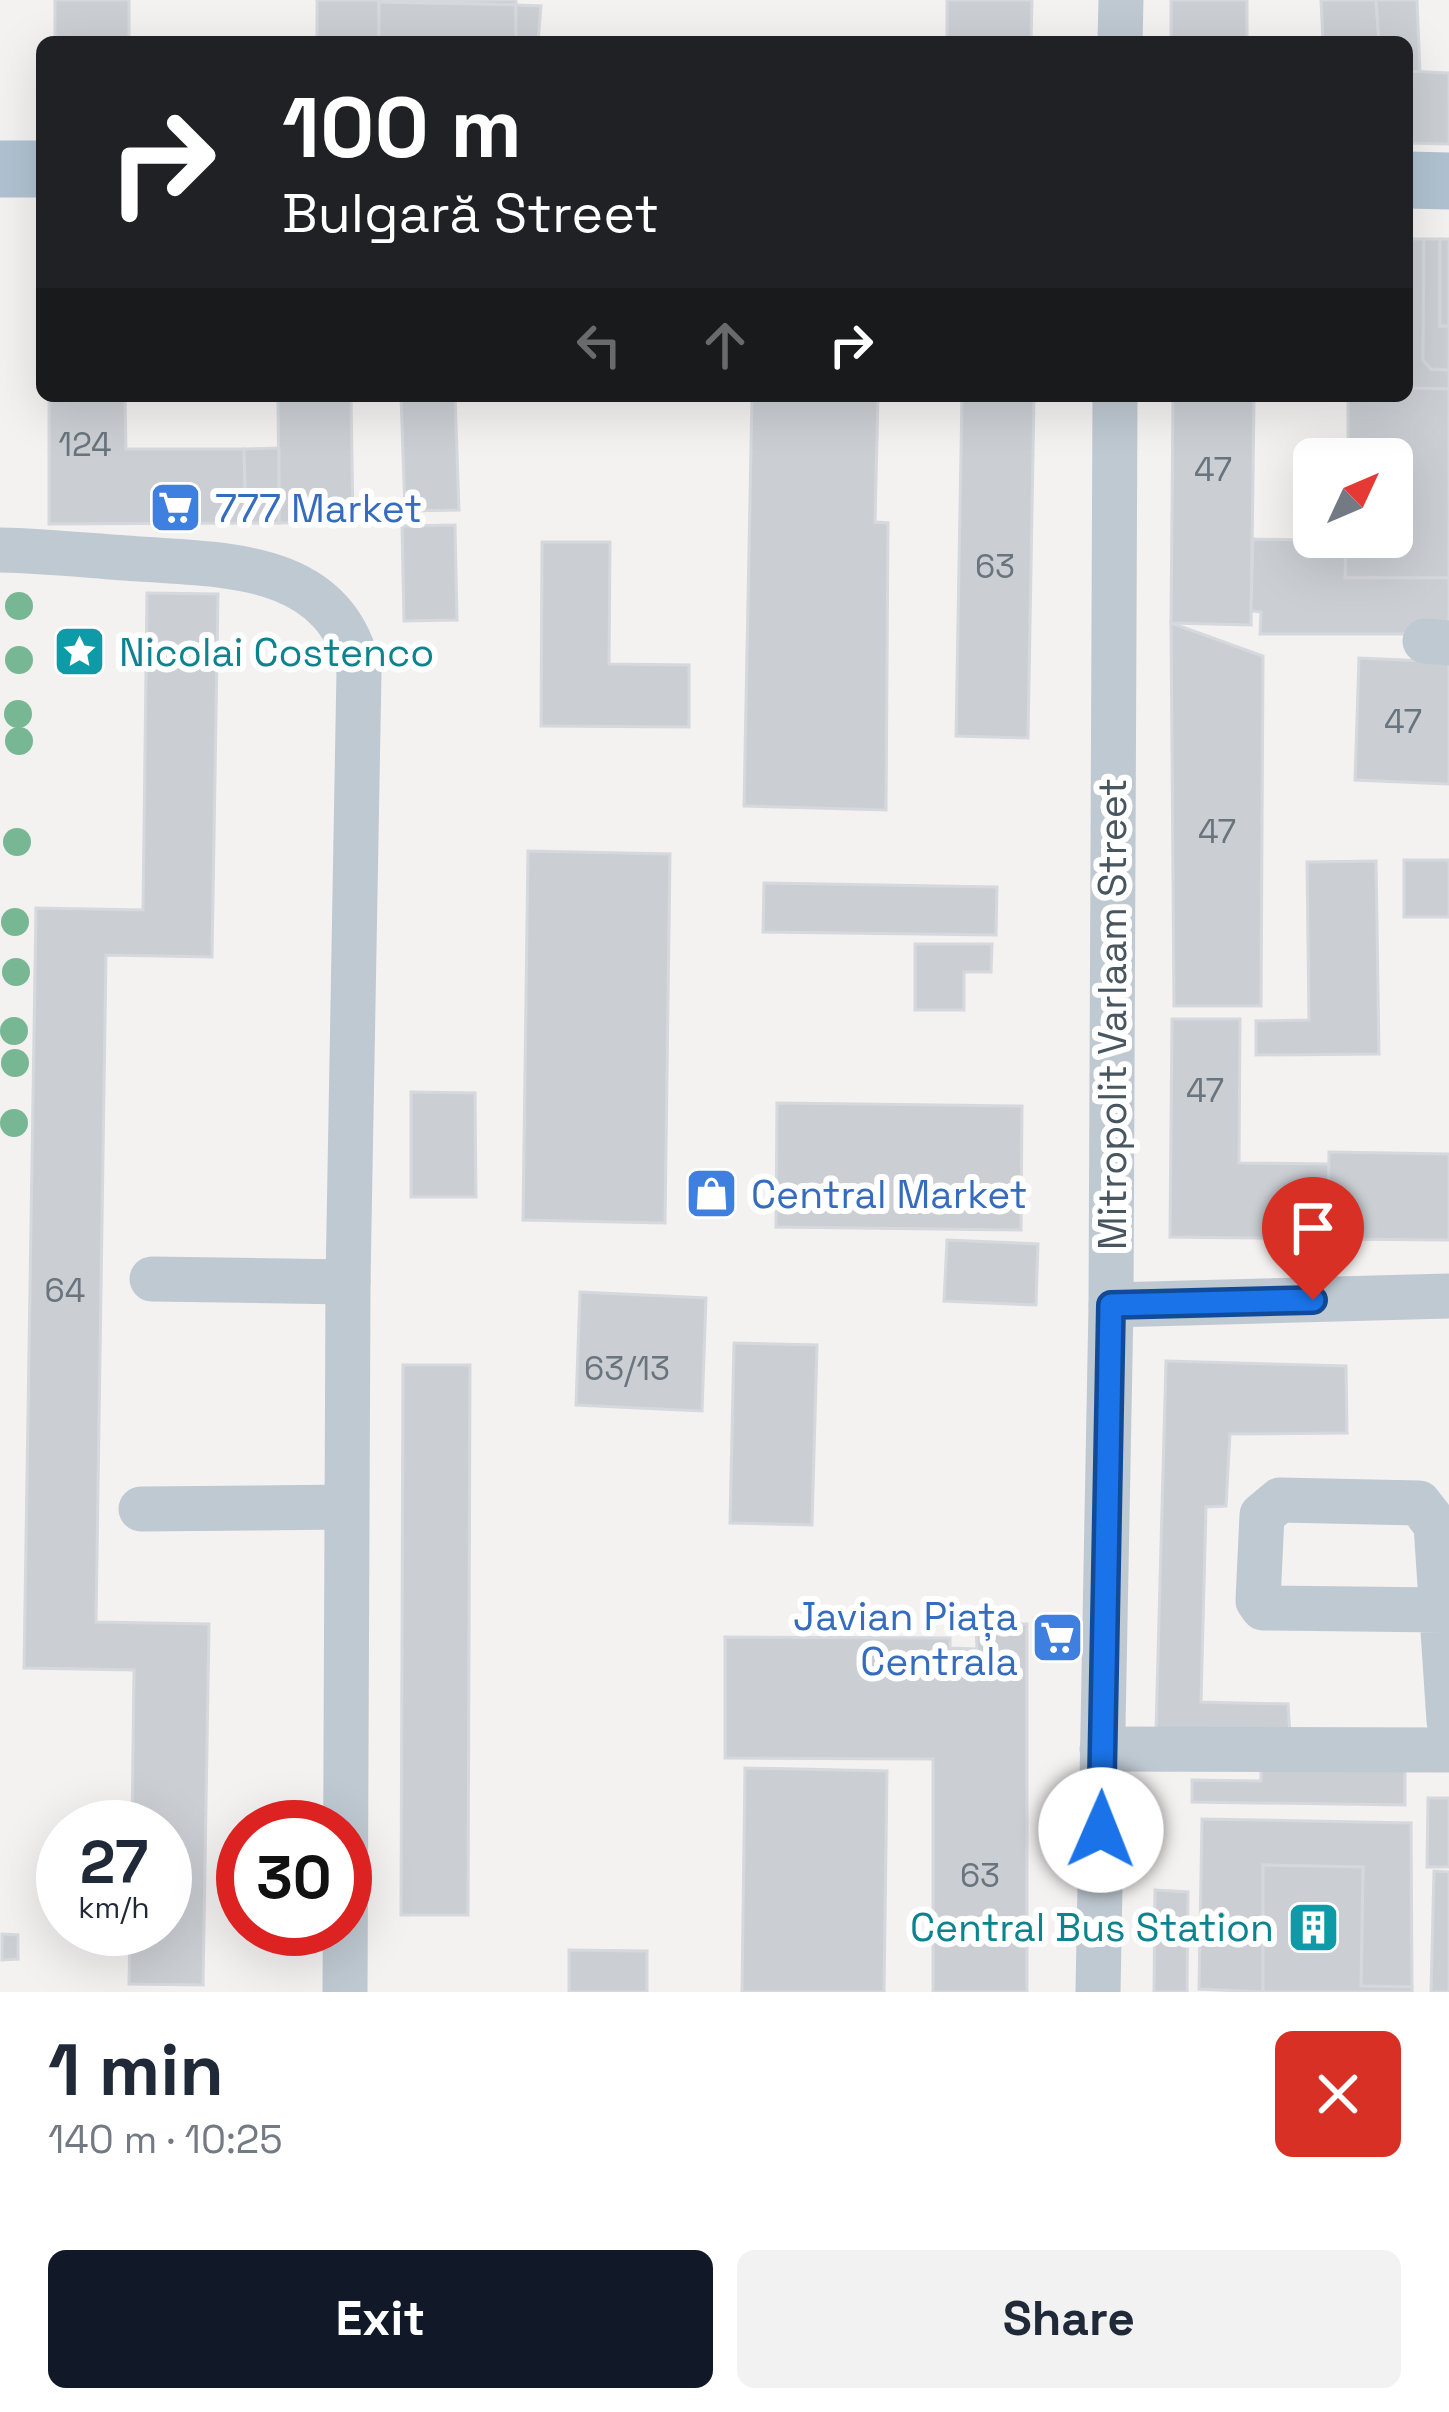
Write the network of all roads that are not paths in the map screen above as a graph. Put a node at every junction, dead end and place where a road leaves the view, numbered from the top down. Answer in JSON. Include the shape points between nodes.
{"nodes":[{"id":1,"x":1121,"y":0,"type":"edge"},
{"id":2,"x":1120,"y":36,"type":"edge"},
{"id":3,"x":0,"y":169,"type":"edge"},
{"id":4,"x":36,"y":169,"type":"edge"},
{"id":5,"x":1413,"y":180,"type":"edge"},
{"id":6,"x":1449,"y":181,"type":"edge"},
{"id":7,"x":1115,"y":402,"type":"edge"},
{"id":8,"x":0,"y":550,"type":"edge"},
{"id":9,"x":152,"y":1279,"type":"dead end"},
{"id":10,"x":348,"y":1282,"type":"junction"},
{"id":11,"x":1449,"y":1296,"type":"edge"},
{"id":12,"x":1111,"y":1305,"type":"junction"},
{"id":13,"x":346,"y":1508,"type":"junction"},
{"id":14,"x":141,"y":1509,"type":"dead end"},
{"id":15,"x":1442,"y":1610,"type":"dead end"},
{"id":16,"x":1449,"y":1721,"type":"edge"},
{"id":17,"x":1102,"y":1749,"type":"junction"},
{"id":18,"x":1449,"y":1750,"type":"edge"},
{"id":19,"x":346,"y":1992,"type":"edge"},
{"id":20,"x":1098,"y":1992,"type":"edge"}],
"edges":[{"from":1,"to":2,"type":"street"},
{"from":3,"to":4,"type":"main road"},
{"from":5,"to":6,"type":"main road"},
{"from":7,"to":12,"type":"street","name":"Mitropolit Varlaam Street"},
{"from":8,"to":10,"type":"street","via":[[244,567],[308,594],[353,640],[359,670]]},
{"from":9,"to":10,"type":"street"},
{"from":10,"to":13,"type":"street"},
{"from":11,"to":12,"type":"street"},
{"from":12,"to":17,"type":"street","name":"Mitropolit Varlaam Street"},
{"from":13,"to":14,"type":"street"},
{"from":13,"to":19,"type":"street"},
{"from":15,"to":16,"type":"street"},
{"from":17,"to":18,"type":"street"},
{"from":17,"to":20,"type":"street","name":"Mitropolit Varlaam Street"}]}
